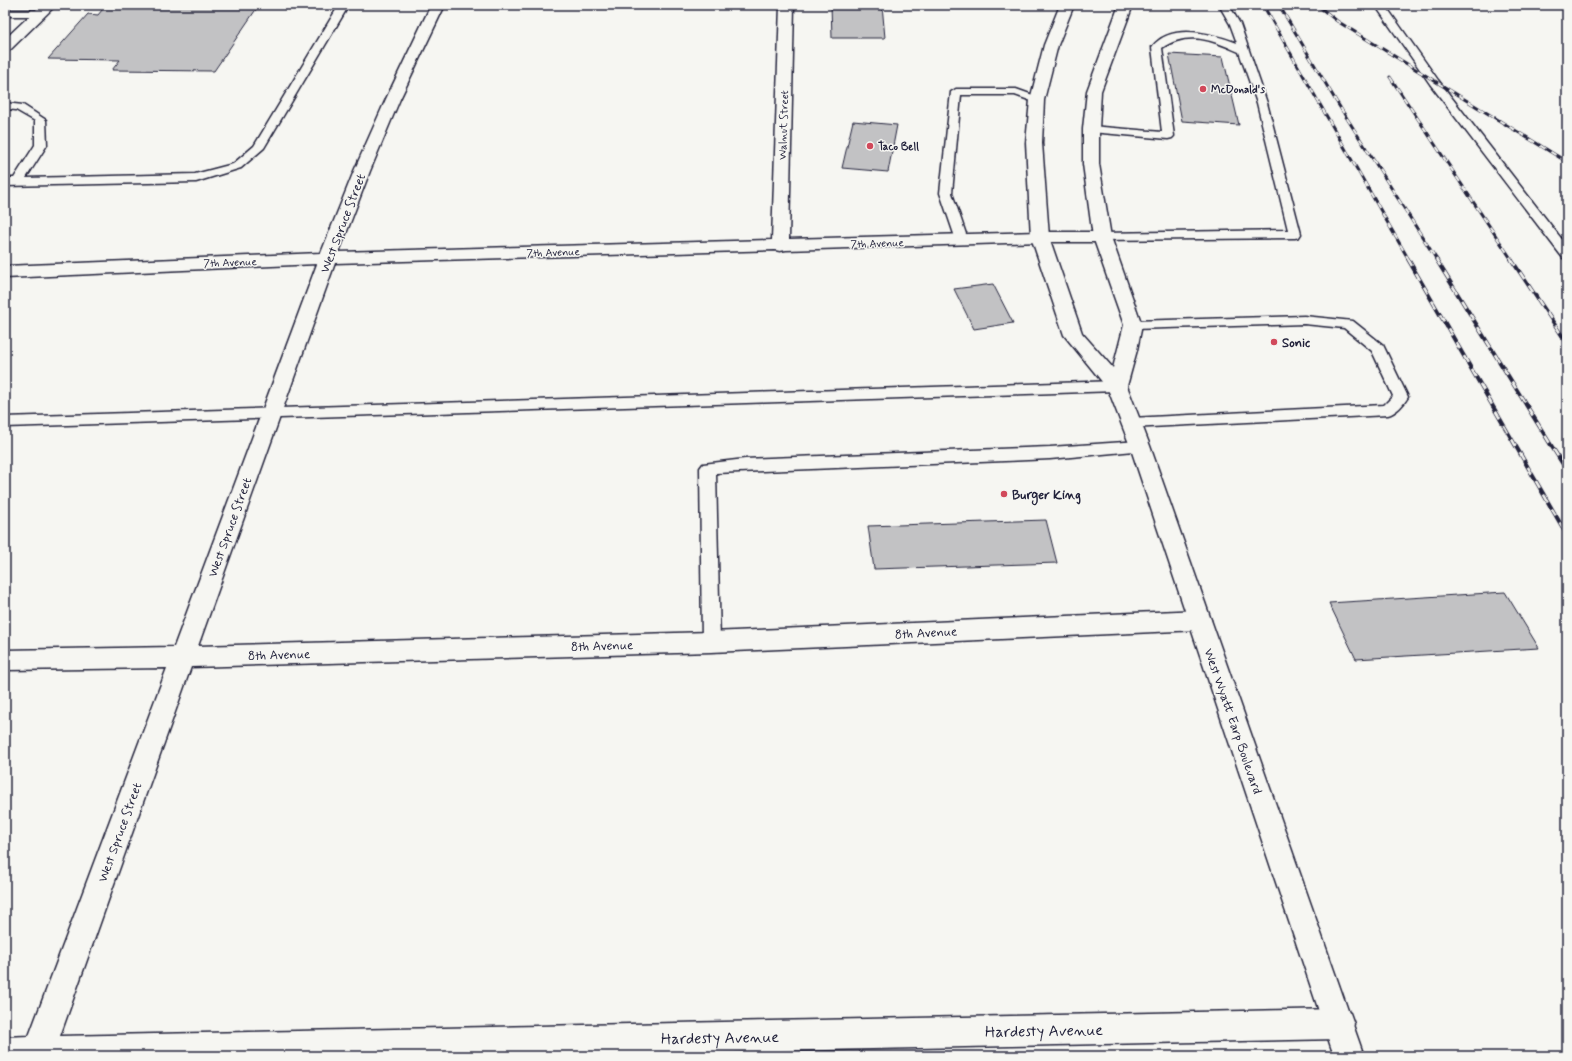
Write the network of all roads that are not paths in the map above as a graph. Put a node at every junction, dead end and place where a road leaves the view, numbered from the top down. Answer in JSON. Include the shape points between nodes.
{"nodes":[{"id":1,"x":344,"y":5,"type":"edge"},
{"id":2,"x":438,"y":5,"type":"edge"},
{"id":3,"x":787,"y":5,"type":"edge"},
{"id":4,"x":1067,"y":5,"type":"edge"},
{"id":5,"x":1126,"y":5,"type":"edge"},
{"id":6,"x":1224,"y":5,"type":"edge"},
{"id":7,"x":1380,"y":5,"type":"edge"},
{"id":8,"x":45,"y":9,"type":"edge"},
{"id":9,"x":5,"y":12,"type":"edge"},
{"id":10,"x":5,"y":47,"type":"edge"},
{"id":11,"x":1244,"y":50,"type":"junction"},
{"id":12,"x":1036,"y":100,"type":"junction"},
{"id":13,"x":5,"y":106,"type":"edge"},
{"id":14,"x":1091,"y":129,"type":"junction"},
{"id":15,"x":5,"y":182,"type":"edge"},
{"id":16,"x":18,"y":182,"type":"junction"},
{"id":17,"x":1040,"y":237,"type":"junction"},
{"id":18,"x":1102,"y":237,"type":"junction"},
{"id":19,"x":962,"y":240,"type":"junction"},
{"id":20,"x":780,"y":246,"type":"junction"},
{"id":21,"x":1567,"y":255,"type":"edge"},
{"id":22,"x":328,"y":258,"type":"junction"},
{"id":23,"x":5,"y":272,"type":"edge"},
{"id":24,"x":1133,"y":325,"type":"junction"},
{"id":25,"x":1117,"y":386,"type":"junction"},
{"id":26,"x":270,"y":412,"type":"junction"},
{"id":27,"x":5,"y":422,"type":"edge"},
{"id":28,"x":1131,"y":423,"type":"junction"},
{"id":29,"x":1140,"y":446,"type":"junction"},
{"id":30,"x":1200,"y":620,"type":"junction"},
{"id":31,"x":711,"y":642,"type":"junction"},
{"id":32,"x":182,"y":657,"type":"junction"},
{"id":33,"x":5,"y":660,"type":"edge"},
{"id":34,"x":1339,"y":1024,"type":"junction"},
{"id":35,"x":5,"y":1052,"type":"edge"},
{"id":36,"x":38,"y":1053,"type":"edge"},
{"id":37,"x":1349,"y":1056,"type":"edge"}],
"edges":[{"from":1,"to":16,"type":"lane","via":[[258,148],[237,166],[196,178]]},
{"from":2,"to":22,"type":"street","name":"West Spruce Street","via":[[393,99]]},
{"from":3,"to":20,"type":"street","name":"Walnut Street"},
{"from":4,"to":12,"type":"street","name":"West Wyatt Earp Boulevard","via":[[1051,45]]},
{"from":5,"to":14,"type":"street","via":[[1094,91]]},
{"from":6,"to":11,"type":"lane","via":[[1235,24]]},
{"from":7,"to":21,"type":"lane","via":[[1434,82]]},
{"from":8,"to":9,"type":"lane"},
{"from":8,"to":10,"type":"street"},
{"from":11,"to":14,"type":"lane","via":[[1221,40],[1201,36],[1186,35],[1166,39],[1157,47],[1168,136]]},
{"from":11,"to":18,"type":"lane","via":[[1262,103],[1295,234]]},
{"from":12,"to":17,"type":"street","name":"West Wyatt Earp Boulevard","via":[[1035,158]]},
{"from":12,"to":19,"type":"lane","via":[[1016,92],[956,92],[946,193]]},
{"from":13,"to":16,"type":"lane","via":[[19,107],[40,120],[41,145]]},
{"from":14,"to":18,"type":"street","via":[[1091,164]]},
{"from":15,"to":16,"type":"lane"},
{"from":17,"to":18,"type":"street","name":"7th Avenue"},
{"from":17,"to":19,"type":"street","name":"7th Avenue"},
{"from":17,"to":25,"type":"street","name":"West Wyatt Earp Boulevard","via":[[1073,335]]},
{"from":18,"to":24,"type":"street"},
{"from":19,"to":20,"type":"street","name":"7th Avenue"},
{"from":20,"to":22,"type":"street","name":"7th Avenue"},
{"from":22,"to":23,"type":"street","name":"7th Avenue"},
{"from":22,"to":26,"type":"street","name":"West Spruce Street"},
{"from":24,"to":25,"type":"street"},
{"from":24,"to":28,"type":"lane","via":[[1304,320],[1348,324],[1378,348],[1401,397],[1388,410]]},
{"from":25,"to":26,"type":"lane"},
{"from":25,"to":28,"type":"street","name":"West Wyatt Earp Boulevard"},
{"from":26,"to":27,"type":"lane"},
{"from":26,"to":32,"type":"street","name":"West Spruce Street"},
{"from":28,"to":29,"type":"street","name":"West Wyatt Earp Boulevard"},
{"from":29,"to":30,"type":"street","name":"West Wyatt Earp Boulevard"},
{"from":29,"to":31,"type":"lane","via":[[1042,453],[708,468]]},
{"from":30,"to":31,"type":"street","name":"8th Avenue"},
{"from":30,"to":34,"type":"street","name":"West Wyatt Earp Boulevard"},
{"from":31,"to":32,"type":"street","name":"8th Avenue"},
{"from":32,"to":33,"type":"street","name":"8th Avenue"},
{"from":32,"to":36,"type":"street","name":"West Spruce Street"},
{"from":34,"to":36,"type":"street","name":"Hardesty Avenue"},
{"from":34,"to":37,"type":"street","name":"West Wyatt Earp Boulevard"},
{"from":35,"to":36,"type":"street","name":"Hardesty Avenue"}]}
